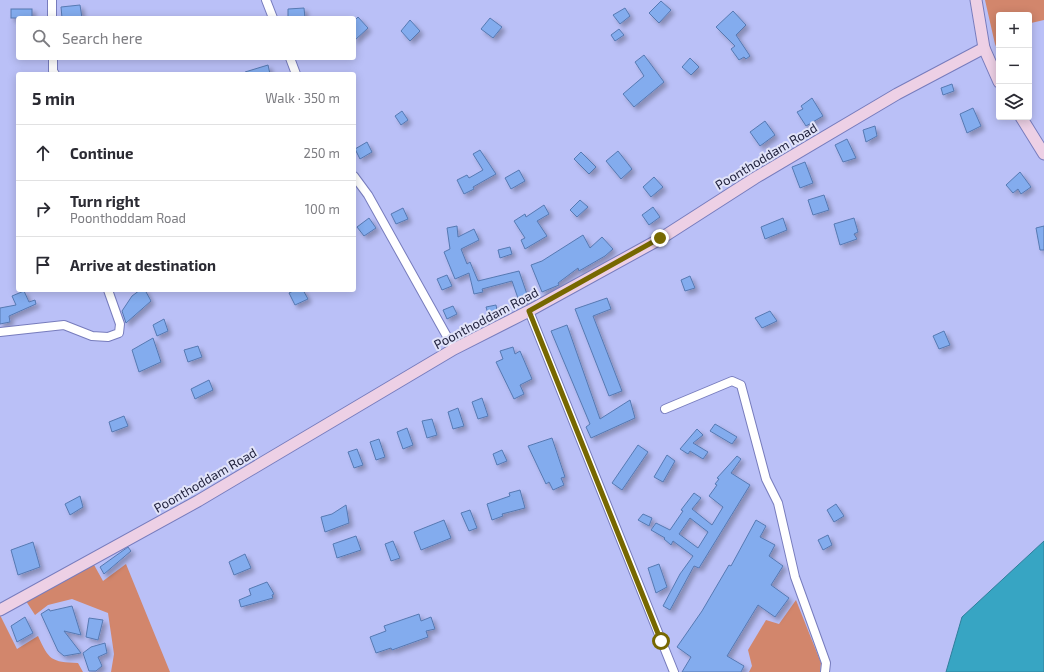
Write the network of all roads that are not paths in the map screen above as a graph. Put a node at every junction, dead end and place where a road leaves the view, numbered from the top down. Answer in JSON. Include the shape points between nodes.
{"nodes":[{"id":1,"x":52,"y":0,"type":"edge"},
{"id":2,"x":266,"y":0,"type":"edge"},
{"id":3,"x":976,"y":0,"type":"edge"},
{"id":4,"x":52,"y":16,"type":"edge"},
{"id":5,"x":272,"y":16,"type":"edge"},
{"id":6,"x":984,"y":48,"type":"junction"},
{"id":7,"x":52,"y":60,"type":"edge"},
{"id":8,"x":291,"y":60,"type":"edge"},
{"id":9,"x":54,"y":72,"type":"edge"},
{"id":10,"x":295,"y":72,"type":"edge"},
{"id":11,"x":996,"y":75,"type":"edge"},
{"id":12,"x":1023,"y":120,"type":"edge"},
{"id":13,"x":1044,"y":154,"type":"edge"},
{"id":14,"x":356,"y":179,"type":"edge"},
{"id":15,"x":109,"y":292,"type":"edge"},
{"id":16,"x":529,"y":311,"type":"junction"},
{"id":17,"x":0,"y":332,"type":"edge"},
{"id":18,"x":454,"y":350,"type":"junction"},
{"id":19,"x":665,"y":409,"type":"dead end"},
{"id":20,"x":0,"y":610,"type":"edge"},
{"id":21,"x":674,"y":672,"type":"edge"},
{"id":22,"x":825,"y":672,"type":"edge"}],
"edges":[{"from":1,"to":4,"type":"street"},
{"from":2,"to":5,"type":"street"},
{"from":3,"to":6,"type":"street"},
{"from":6,"to":11,"type":"street"},
{"from":6,"to":16,"type":"street","name":"Poonthoddam Road","via":[[897,94],[660,238]]},
{"from":7,"to":9,"type":"street"},
{"from":8,"to":10,"type":"street"},
{"from":12,"to":13,"type":"street"},
{"from":14,"to":18,"type":"street","via":[[368,195]]},
{"from":15,"to":17,"type":"street","via":[[120,324],[119,333],[108,337],[92,336],[64,325]]},
{"from":16,"to":18,"type":"street","name":"Poonthoddam Road"},
{"from":16,"to":21,"type":"street"},
{"from":18,"to":20,"type":"street","name":"Poonthoddam Road","via":[[198,501]]},
{"from":19,"to":22,"type":"street","via":[[732,381],[741,385],[766,478],[778,503],[795,577],[826,663]]}]}
